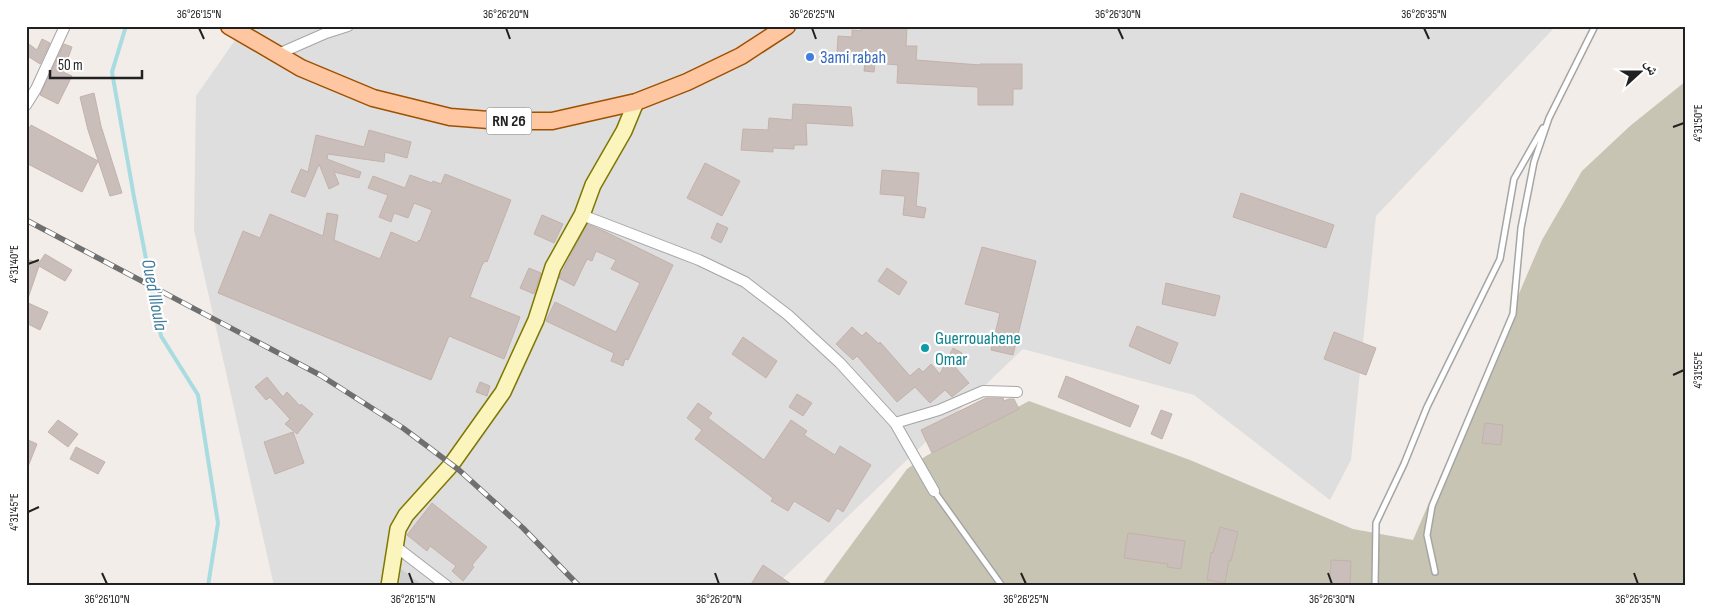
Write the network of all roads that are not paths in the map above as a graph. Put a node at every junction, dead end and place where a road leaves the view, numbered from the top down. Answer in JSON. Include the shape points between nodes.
{"nodes":[{"id":1,"x":65,"y":26,"type":"edge"},
{"id":2,"x":229,"y":26,"type":"edge"},
{"id":3,"x":348,"y":26,"type":"edge"},
{"id":4,"x":787,"y":26,"type":"edge"},
{"id":5,"x":1594,"y":26,"type":"edge"},
{"id":6,"x":278,"y":54,"type":"junction"},
{"id":7,"x":636,"y":102,"type":"junction"},
{"id":8,"x":26,"y":105,"type":"edge"},
{"id":9,"x":1549,"y":118,"type":"junction"},
{"id":10,"x":582,"y":215,"type":"junction"},
{"id":11,"x":1018,"y":392,"type":"dead end"},
{"id":12,"x":894,"y":424,"type":"junction"},
{"id":13,"x":934,"y":491,"type":"joint"},
{"id":14,"x":395,"y":546,"type":"junction"},
{"id":15,"x":1435,"y":572,"type":"dead end"},
{"id":16,"x":389,"y":586,"type":"edge"},
{"id":17,"x":446,"y":586,"type":"edge"},
{"id":18,"x":1002,"y":586,"type":"edge"},
{"id":19,"x":1375,"y":586,"type":"edge"}],
"edges":[{"from":1,"to":8,"type":"street"},
{"from":2,"to":6,"type":"main road","number":"RN 26"},
{"from":3,"to":6,"type":"street"},
{"from":4,"to":7,"type":"main road","number":"RN 26","via":[[741,56]]},
{"from":5,"to":9,"type":"lane"},
{"from":6,"to":7,"type":"main road","number":"RN 26","via":[[301,68],[373,98],[450,117],[552,121]]},
{"from":7,"to":10,"type":"street","via":[[624,131],[593,184]]},
{"from":9,"to":15,"type":"lane","via":[[1534,162],[1521,228],[1513,314],[1432,506],[1426,535]]},
{"from":9,"to":19,"type":"lane","via":[[1514,179],[1500,259],[1427,407],[1376,523]]},
{"from":10,"to":12,"type":"street","via":[[745,282],[788,315],[840,363]]},
{"from":10,"to":14,"type":"street","via":[[553,267],[536,320],[503,392],[451,465],[406,515],[398,529]]},
{"from":11,"to":12,"type":"street","via":[[983,392]]},
{"from":12,"to":13,"type":"street"},
{"from":13,"to":18,"type":"lane"},
{"from":14,"to":16,"type":"street"},
{"from":14,"to":17,"type":"street"}]}
